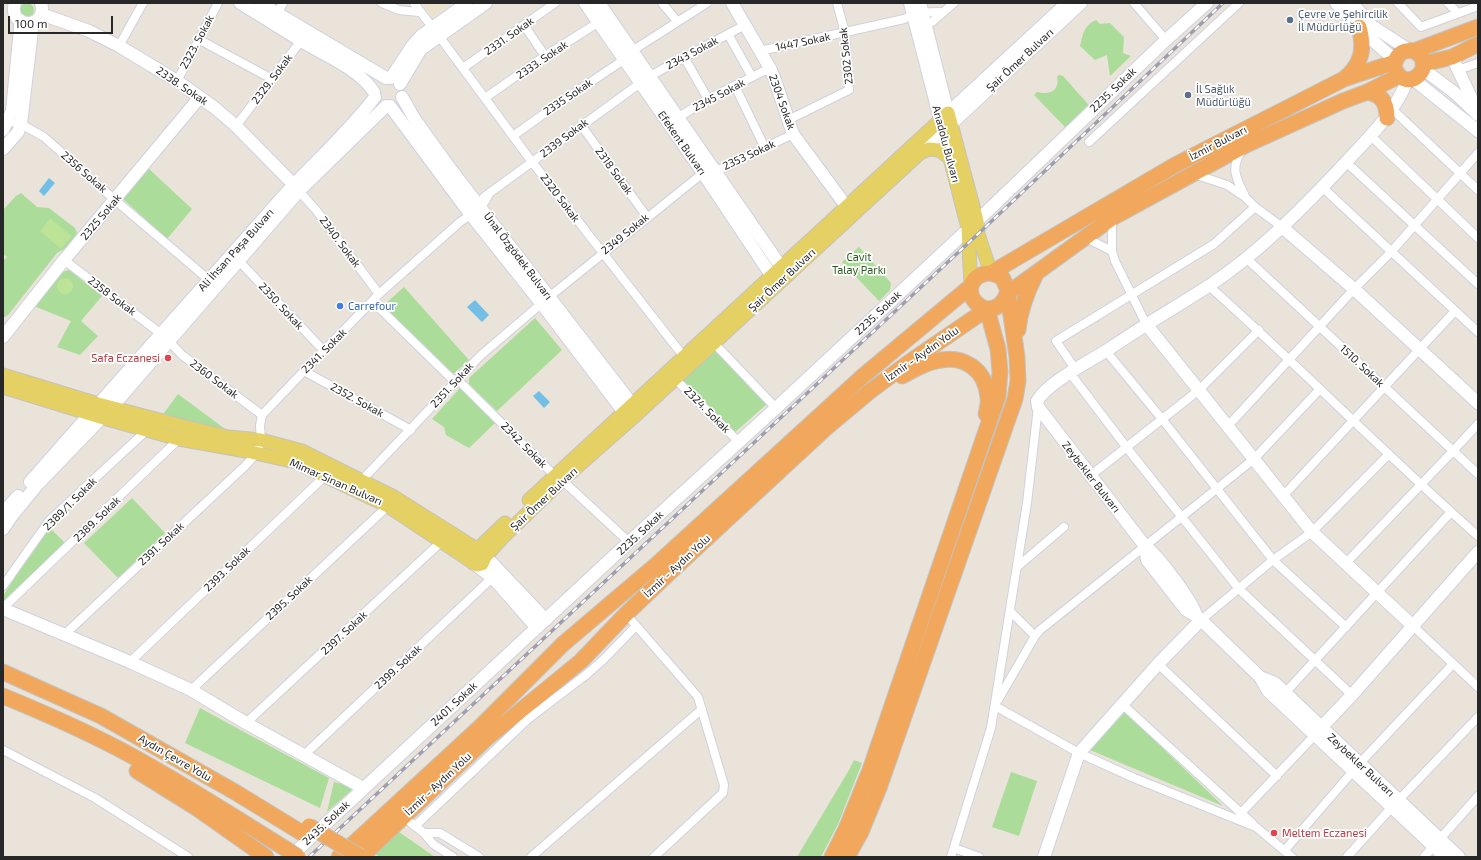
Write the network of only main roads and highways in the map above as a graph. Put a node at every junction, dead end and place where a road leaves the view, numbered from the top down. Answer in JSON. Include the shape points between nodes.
{"nodes":[{"id":1,"x":1359,"y":27,"type":"road end"},
{"id":2,"x":1478,"y":27,"type":"edge"},
{"id":3,"x":1478,"y":44,"type":"edge"},
{"id":4,"x":1411,"y":51,"type":"junction"},
{"id":5,"x":1407,"y":71,"type":"junction"},
{"id":6,"x":1344,"y":79,"type":"junction"},
{"id":7,"x":1367,"y":92,"type":"junction"},
{"id":8,"x":1391,"y":110,"type":"road end"},
{"id":9,"x":946,"y":123,"type":"joint"},
{"id":10,"x":950,"y":158,"type":"joint"},
{"id":11,"x":849,"y":211,"type":"junction"},
{"id":12,"x":973,"y":225,"type":"junction"},
{"id":13,"x":1036,"y":272,"type":"junction"},
{"id":14,"x":991,"y":273,"type":"junction"},
{"id":15,"x":779,"y":276,"type":"junction"},
{"id":16,"x":971,"y":286,"type":"junction"},
{"id":17,"x":1007,"y":294,"type":"junction"},
{"id":18,"x":987,"y":309,"type":"junction"},
{"id":19,"x":1017,"y":357,"type":"junction"},
{"id":20,"x":4,"y":379,"type":"edge"},
{"id":21,"x":868,"y":392,"type":"junction"},
{"id":22,"x":631,"y":413,"type":"junction"},
{"id":23,"x":983,"y":440,"type":"junction"},
{"id":24,"x":254,"y":446,"type":"junction"},
{"id":25,"x":359,"y":485,"type":"junction"},
{"id":26,"x":391,"y":501,"type":"junction"},
{"id":27,"x":481,"y":554,"type":"junction"},
{"id":28,"x":473,"y":563,"type":"joint"},
{"id":29,"x":571,"y":637,"type":"junction"},
{"id":30,"x":551,"y":655,"type":"junction"},
{"id":31,"x":587,"y":655,"type":"junction"},
{"id":32,"x":3,"y":672,"type":"edge"},
{"id":33,"x":566,"y":673,"type":"junction"},
{"id":34,"x":3,"y":696,"type":"edge"},
{"id":35,"x":63,"y":722,"type":"junction"},
{"id":36,"x":306,"y":829,"type":"junction"},
{"id":37,"x":291,"y":854,"type":"edge"},
{"id":38,"x":266,"y":857,"type":"edge"},
{"id":39,"x":340,"y":857,"type":"edge"},
{"id":40,"x":361,"y":857,"type":"edge"},
{"id":41,"x":832,"y":857,"type":"edge"},
{"id":42,"x":848,"y":857,"type":"edge"}],
"edges":[{"from":1,"to":6,"type":"highway","via":[[1363,50],[1361,59]]},
{"from":2,"to":4,"type":"highway","name":"İzmir Bulvarı"},
{"from":3,"to":5,"type":"highway","name":"İzmir Bulvarı","via":[[1455,63]]},
{"from":4,"to":5,"type":"highway","name":"İzmir Bulvarı","via":[[1401,53]]},
{"from":4,"to":5,"type":"highway","via":[[1420,56]]},
{"from":5,"to":6,"type":"highway","name":"İzmir Bulvarı"},
{"from":5,"to":7,"type":"highway","name":"İzmir Bulvarı"},
{"from":6,"to":14,"type":"highway","name":"İzmir Bulvarı","via":[[1175,164]]},
{"from":7,"to":8,"type":"highway","via":[[1377,95]]},
{"from":7,"to":13,"type":"highway","name":"İzmir Bulvarı","via":[[1246,145],[1112,218]]},
{"from":9,"to":11,"type":"main road","name":"Şair Ömer Bulvarı"},
{"from":9,"to":12,"type":"main road","name":"Anadolu Bulvarı"},
{"from":10,"to":11,"type":"main road","name":"Şair Ömer Bulvarı","via":[[939,150],[929,149],[920,153]]},
{"from":10,"to":12,"type":"main road","name":"Anadolu Bulvarı"},
{"from":11,"to":15,"type":"main road","name":"Şair Ömer Bulvarı"},
{"from":12,"to":14,"type":"main road","name":"Anadolu Bulvarı"},
{"from":12,"to":16,"type":"main road","name":"Anadolu Bulvarı"},
{"from":13,"to":17,"type":"highway","name":"İzmir Bulvarı"},
{"from":13,"to":19,"type":"highway","via":[[1019,314]]},
{"from":14,"to":16,"type":"highway","name":"İzmir Bulvarı","via":[[981,274]]},
{"from":14,"to":17,"type":"highway","via":[[997,274],[1005,282]]},
{"from":15,"to":22,"type":"main road","name":"Şair Ömer Bulvarı","via":[[684,357]]},
{"from":15,"to":22,"type":"main road","name":"Şair Ömer Bulvarı","via":[[714,343],[675,379]]},
{"from":16,"to":18,"type":"highway","via":[[972,298],[976,304]]},
{"from":16,"to":29,"type":"highway","name":"İzmir - Aydın Yolu","via":[[863,376],[656,565]]},
{"from":17,"to":18,"type":"highway","name":"İzmir - Aydın Yolu","via":[[998,307]]},
{"from":17,"to":19,"type":"highway"},
{"from":18,"to":21,"type":"highway","name":"İzmir - Aydın Yolu"},
{"from":18,"to":23,"type":"highway","via":[[998,349],[1000,372],[998,396]]},
{"from":19,"to":42,"type":"highway","via":[[1016,399],[882,781]]},
{"from":20,"to":24,"type":"main road","name":"Mimar Sinan Bulvarı"},
{"from":20,"to":24,"type":"main road","name":"Mimar Sinan Bulvarı","via":[[89,414],[179,439]]},
{"from":21,"to":23,"type":"highway","via":[[934,361],[947,358],[961,360],[980,374],[986,388],[988,399]]},
{"from":21,"to":31,"type":"highway","name":"İzmir - Aydın Yolu","via":[[626,614]]},
{"from":22,"to":27,"type":"main road","name":"Şair Ömer Bulvarı","via":[[558,478]]},
{"from":23,"to":41,"type":"highway","via":[[870,770]]},
{"from":24,"to":25,"type":"main road","name":"Mimar Sinan Bulvarı","via":[[325,476]]},
{"from":24,"to":25,"type":"main road","name":"Mimar Sinan Bulvarı","via":[[302,451]]},
{"from":25,"to":26,"type":"main road","name":"Mimar Sinan Bulvarı"},
{"from":26,"to":27,"type":"main road","name":"Mimar Sinan Bulvarı"},
{"from":26,"to":28,"type":"main road","name":"Mimar Sinan Bulvarı","via":[[441,542]]},
{"from":27,"to":28,"type":"main road","name":"Şair Ömer Bulvarı","via":[[471,554],[470,559]]},
{"from":29,"to":30,"type":"highway","name":"İzmir - Aydın Yolu"},
{"from":29,"to":31,"type":"highway"},
{"from":30,"to":33,"type":"highway"},
{"from":30,"to":39,"type":"highway","name":"İzmir - Aydın Yolu","via":[[479,728]]},
{"from":31,"to":33,"type":"highway","name":"İzmir - Aydın Yolu"},
{"from":32,"to":36,"type":"highway","name":"Aydın Çevre Yolu","via":[[101,716]]},
{"from":33,"to":40,"type":"highway","name":"İzmir - Aydın Yolu","via":[[487,738],[409,822]]},
{"from":34,"to":35,"type":"highway","name":"Aydın Çevre Yolu"},
{"from":35,"to":37,"type":"highway","name":"Aydın Çevre Yolu","via":[[119,749],[185,787]]},
{"from":35,"to":38,"type":"highway","via":[[198,809]]},
{"from":36,"to":39,"type":"highway","name":"Aydın Çevre Yolu"},
{"from":36,"to":40,"type":"highway","bridge":true}]}
